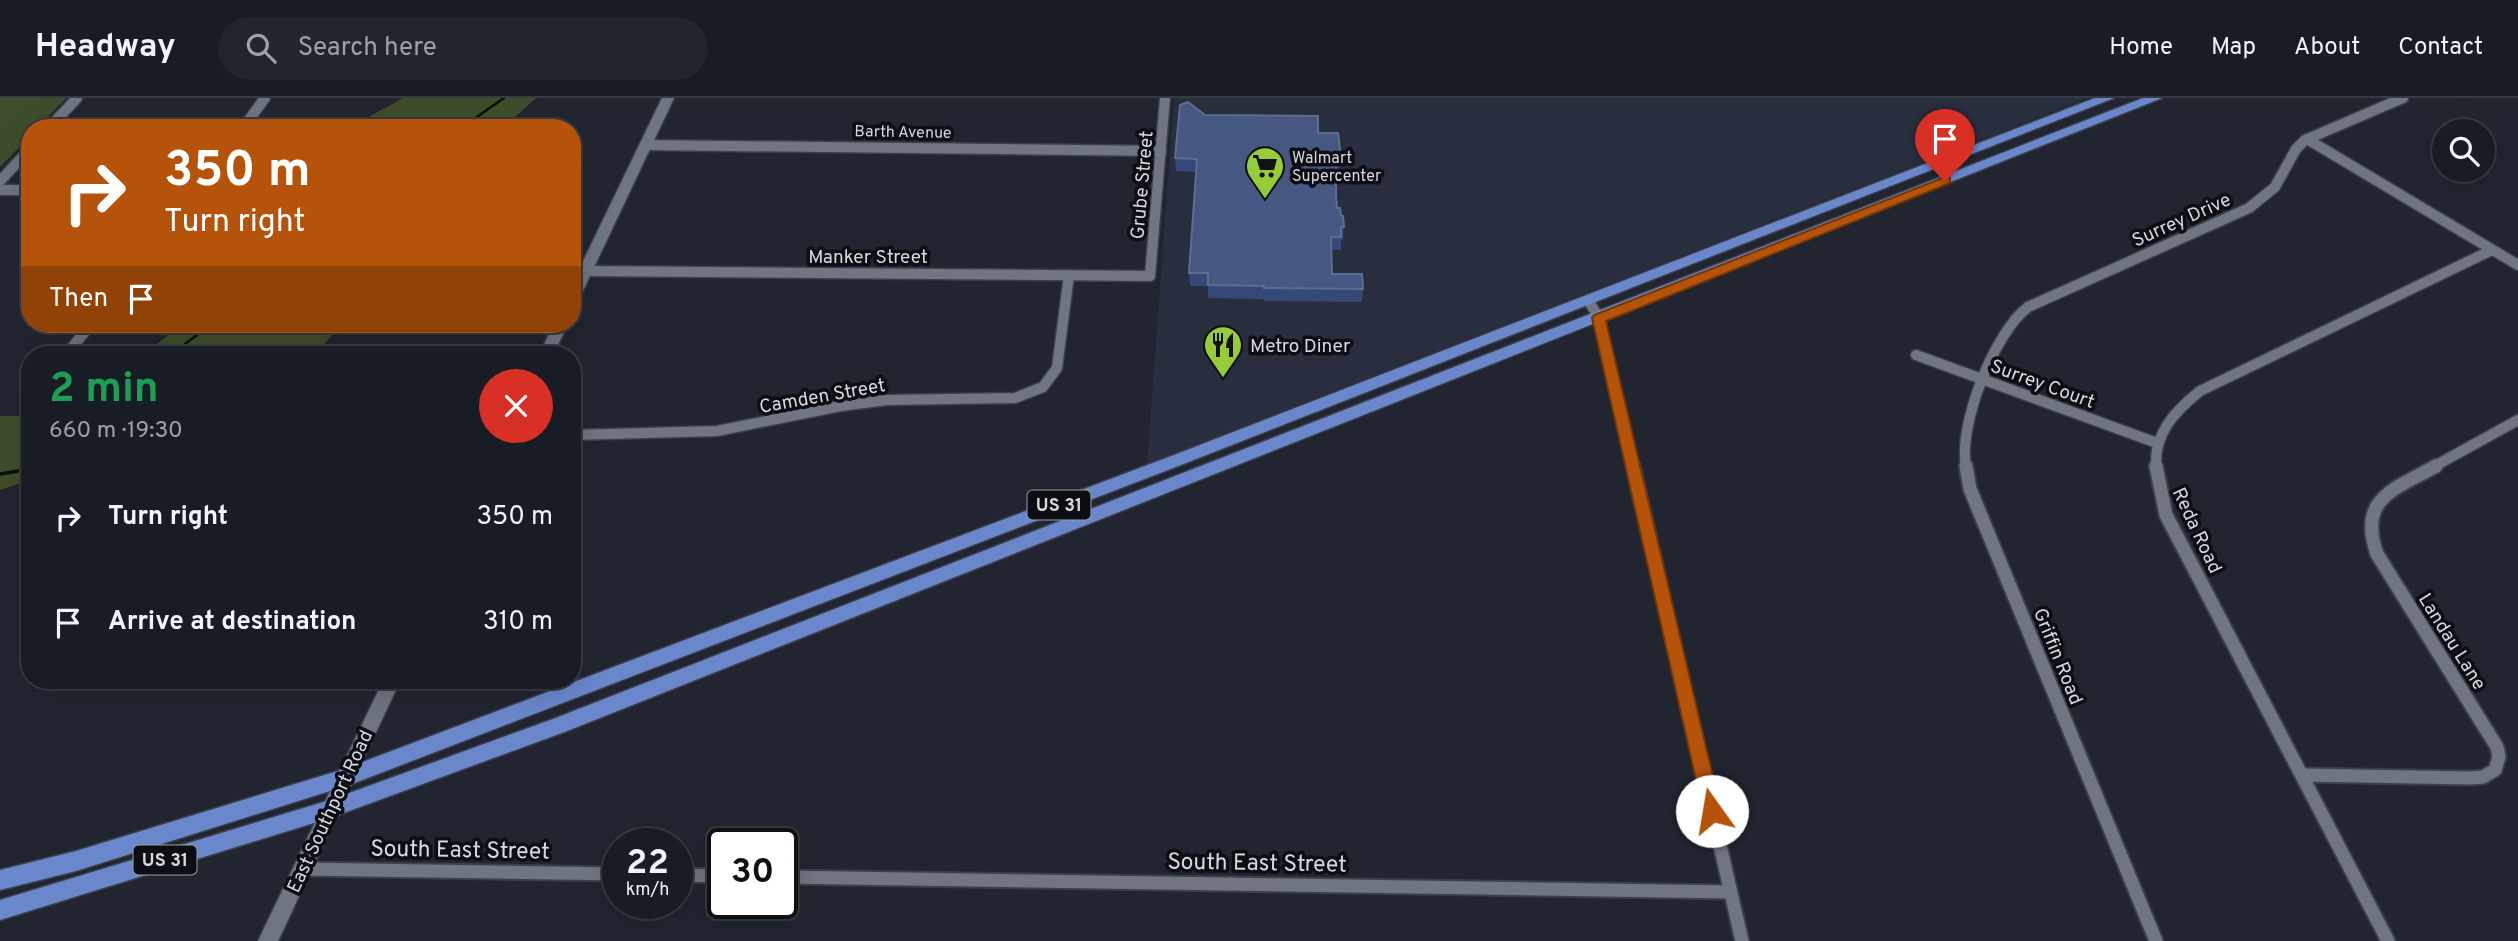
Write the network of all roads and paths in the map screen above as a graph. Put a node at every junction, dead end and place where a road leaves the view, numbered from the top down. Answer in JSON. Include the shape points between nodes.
{"nodes":[{"id":1,"x":77,"y":98,"type":"edge"},
{"id":2,"x":265,"y":98,"type":"edge"},
{"id":3,"x":668,"y":98,"type":"edge"},
{"id":4,"x":1166,"y":98,"type":"edge"},
{"id":5,"x":2107,"y":98,"type":"edge"},
{"id":6,"x":2155,"y":98,"type":"edge"},
{"id":7,"x":2403,"y":98,"type":"edge"},
{"id":8,"x":57,"y":119,"type":"edge"},
{"id":9,"x":250,"y":119,"type":"edge"},
{"id":10,"x":2307,"y":139,"type":"junction"},
{"id":11,"x":645,"y":145,"type":"junction"},
{"id":12,"x":1161,"y":150,"type":"junction"},
{"id":13,"x":21,"y":159,"type":"edge"},
{"id":14,"x":0,"y":181,"type":"edge"},
{"id":15,"x":0,"y":190,"type":"edge"},
{"id":16,"x":21,"y":191,"type":"edge"},
{"id":17,"x":2492,"y":250,"type":"junction"},
{"id":18,"x":2518,"y":265,"type":"edge"},
{"id":19,"x":586,"y":271,"type":"junction"},
{"id":20,"x":1069,"y":275,"type":"junction"},
{"id":21,"x":1150,"y":276,"type":"joint"},
{"id":22,"x":581,"y":281,"type":"edge"},
{"id":23,"x":1588,"y":300,"type":"junction"},
{"id":24,"x":1599,"y":318,"type":"junction"},
{"id":25,"x":1916,"y":355,"type":"dead end"},
{"id":26,"x":1984,"y":380,"type":"junction"},
{"id":27,"x":2518,"y":420,"type":"edge"},
{"id":28,"x":581,"y":435,"type":"edge"},
{"id":29,"x":2157,"y":443,"type":"junction"},
{"id":30,"x":581,"y":688,"type":"edge"},
{"id":31,"x":387,"y":689,"type":"edge"},
{"id":32,"x":578,"y":689,"type":"edge"},
{"id":33,"x":2302,"y":775,"type":"junction"},
{"id":34,"x":345,"y":778,"type":"junction"},
{"id":35,"x":330,"y":809,"type":"junction"},
{"id":36,"x":302,"y":869,"type":"junction"},
{"id":37,"x":602,"y":874,"type":"edge"},
{"id":38,"x":798,"y":877,"type":"edge"},
{"id":39,"x":0,"y":880,"type":"edge"},
{"id":40,"x":1730,"y":892,"type":"junction"},
{"id":41,"x":0,"y":910,"type":"edge"},
{"id":42,"x":268,"y":941,"type":"edge"},
{"id":43,"x":1742,"y":941,"type":"edge"},
{"id":44,"x":2157,"y":941,"type":"edge"},
{"id":45,"x":2388,"y":941,"type":"edge"}],
"edges":[{"from":1,"to":8,"type":"street"},
{"from":2,"to":9,"type":"street"},
{"from":3,"to":11,"type":"main road"},
{"from":4,"to":12,"type":"street","name":"Grube Street"},
{"from":5,"to":23,"type":"main road","number":"US 31"},
{"from":6,"to":24,"type":"main road","number":"US 31"},
{"from":7,"to":10,"type":"street","name":"Surrey Drive"},
{"from":10,"to":17,"type":"street"},
{"from":10,"to":26,"type":"street","name":"Surrey Drive","via":[[2296,149],[2275,187],[2249,208],[2028,307],[2003,332]]},
{"from":11,"to":12,"type":"street","name":"Barth Avenue"},
{"from":11,"to":19,"type":"main road"},
{"from":12,"to":21,"type":"street","name":"Grube Street"},
{"from":13,"to":14,"type":"street"},
{"from":15,"to":16,"type":"street"},
{"from":17,"to":18,"type":"street"},
{"from":17,"to":29,"type":"street","name":"Reda Road","via":[[2200,391],[2173,413]]},
{"from":19,"to":20,"type":"street","name":"Manker Street"},
{"from":19,"to":22,"type":"main road"},
{"from":20,"to":21,"type":"street","name":"Manker Street"},
{"from":20,"to":28,"type":"street","name":"Camden Street","via":[[1057,368],[1043,387],[1025,396],[882,400],[706,432]]},
{"from":23,"to":24,"type":"street"},
{"from":23,"to":30,"type":"main road","number":"US 31"},
{"from":24,"to":35,"type":"main road","number":"US 31","via":[[572,720]]},
{"from":24,"to":40,"type":"street"},
{"from":25,"to":26,"type":"street","name":"Surrey Court"},
{"from":26,"to":29,"type":"street","name":"Surrey Court"},
{"from":26,"to":44,"type":"street","name":"Griffin Road","via":[[1964,440],[1970,489]]},
{"from":27,"to":33,"type":"street","name":"Landau Lane","via":[[2387,493],[2373,508],[2369,526],[2377,554],[2497,747],[2500,757],[2495,770],[2477,778]]},
{"from":29,"to":33,"type":"street","name":"Reda Road","via":[[2155,479],[2166,515]]},
{"from":31,"to":34,"type":"main road","name":"East Southport Road"},
{"from":32,"to":34,"type":"main road","number":"US 31"},
{"from":33,"to":45,"type":"street","name":"Reda Road"},
{"from":34,"to":35,"type":"main road","name":"East Southport Road"},
{"from":34,"to":39,"type":"main road","number":"US 31"},
{"from":35,"to":36,"type":"main road","name":"East Southport Road"},
{"from":35,"to":41,"type":"main road","number":"US 31"},
{"from":36,"to":37,"type":"street","name":"South East Street"},
{"from":36,"to":42,"type":"main road","name":"East Southport Road"},
{"from":38,"to":40,"type":"street","name":"South East Street"},
{"from":40,"to":43,"type":"street"}]}
